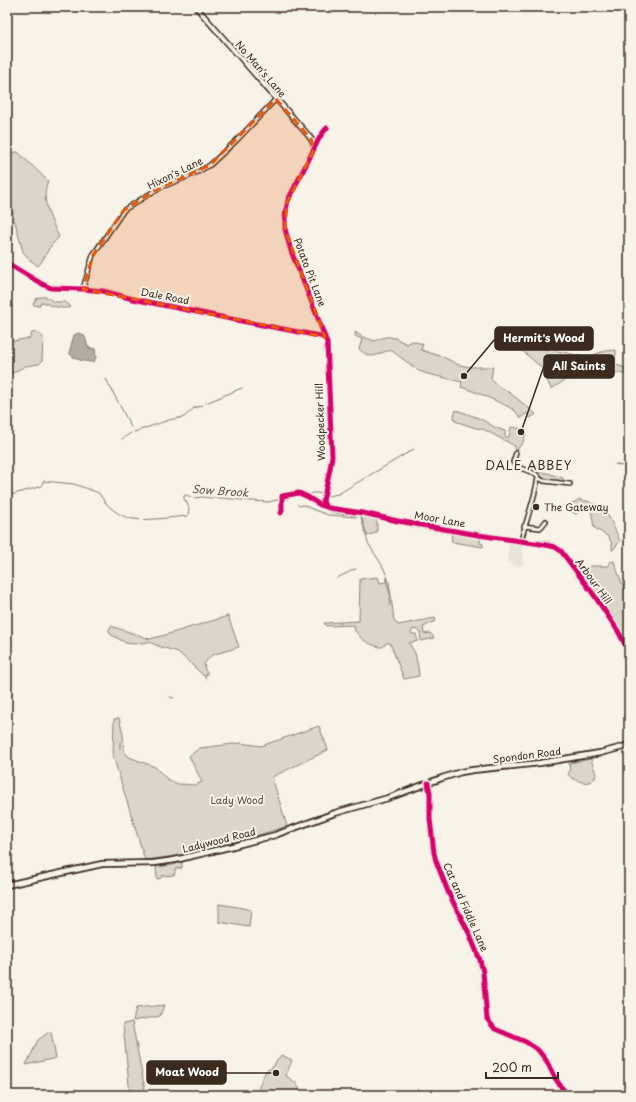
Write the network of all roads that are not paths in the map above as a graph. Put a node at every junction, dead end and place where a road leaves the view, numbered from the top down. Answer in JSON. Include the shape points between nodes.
{"nodes":[{"id":1,"x":196,"y":7,"type":"edge"},
{"id":2,"x":276,"y":99,"type":"junction"},
{"id":3,"x":327,"y":128,"type":"dead end"},
{"id":4,"x":319,"y":140,"type":"junction"},
{"id":5,"x":313,"y":141,"type":"junction"},
{"id":6,"x":314,"y":147,"type":"junction"},
{"id":7,"x":7,"y":263,"type":"edge"},
{"id":8,"x":83,"y":289,"type":"junction"},
{"id":9,"x":325,"y":337,"type":"junction"},
{"id":10,"x":516,"y":452,"type":"dead end"},
{"id":11,"x":538,"y":477,"type":"junction"},
{"id":12,"x":544,"y":481,"type":"junction"},
{"id":13,"x":570,"y":484,"type":"dead end"},
{"id":14,"x":537,"y":486,"type":"junction"},
{"id":15,"x":325,"y":506,"type":"junction"},
{"id":16,"x":281,"y":513,"type":"dead end"},
{"id":17,"x":546,"y":521,"type":"dead end"},
{"id":18,"x":524,"y":526,"type":"junction"},
{"id":19,"x":521,"y":541,"type":"junction"},
{"id":20,"x":552,"y":546,"type":"joint"},
{"id":21,"x":629,"y":652,"type":"edge"},
{"id":22,"x":629,"y":744,"type":"edge"},
{"id":23,"x":428,"y":783,"type":"junction"},
{"id":24,"x":7,"y":885,"type":"edge"},
{"id":25,"x":567,"y":1095,"type":"edge"}],
"edges":[{"from":1,"to":2,"type":"street","name":"No Man's Lane"},
{"from":2,"to":5,"type":"street","name":"No Man's Lane"},
{"from":2,"to":8,"type":"street","name":"Hixon's Lane","via":[[210,165],[158,188],[124,210],[93,254]]},
{"from":3,"to":4,"type":"street","name":"Potato Pit Lane"},
{"from":4,"to":5,"type":"street"},
{"from":4,"to":6,"type":"street","name":"Potato Pit Lane"},
{"from":5,"to":6,"type":"street"},
{"from":6,"to":9,"type":"street","name":"Potato Pit Lane","via":[[288,200],[285,230]]},
{"from":7,"to":8,"type":"street","name":"Dale Road","via":[[47,286]]},
{"from":8,"to":9,"type":"street","name":"Dale Road"},
{"from":9,"to":15,"type":"street","name":"Woodpecker Hill","via":[[332,456],[323,501]]},
{"from":10,"to":11,"type":"street","via":[[513,463]]},
{"from":11,"to":12,"type":"street"},
{"from":11,"to":14,"type":"street"},
{"from":12,"to":13,"type":"street"},
{"from":12,"to":14,"type":"street"},
{"from":14,"to":18,"type":"street"},
{"from":15,"to":16,"type":"street","via":[[296,493],[282,496]]},
{"from":15,"to":19,"type":"street","name":"Moor Lane","via":[[402,522]]},
{"from":17,"to":18,"type":"street","via":[[540,528]]},
{"from":18,"to":19,"type":"street"},
{"from":19,"to":20,"type":"street","name":"Moor Lane"},
{"from":20,"to":21,"type":"street","name":"Arbour Hill","via":[[561,551],[594,595]]},
{"from":22,"to":23,"type":"main road","name":"Spondon Road","via":[[600,753],[540,764],[466,771]]},
{"from":23,"to":24,"type":"main road","name":"Ladywood Road","via":[[275,835],[237,845],[161,862],[102,864]]},
{"from":23,"to":25,"type":"street","name":"Cat and Fiddle Lane","via":[[435,857],[480,960],[487,1020],[495,1029],[538,1050]]}]}
